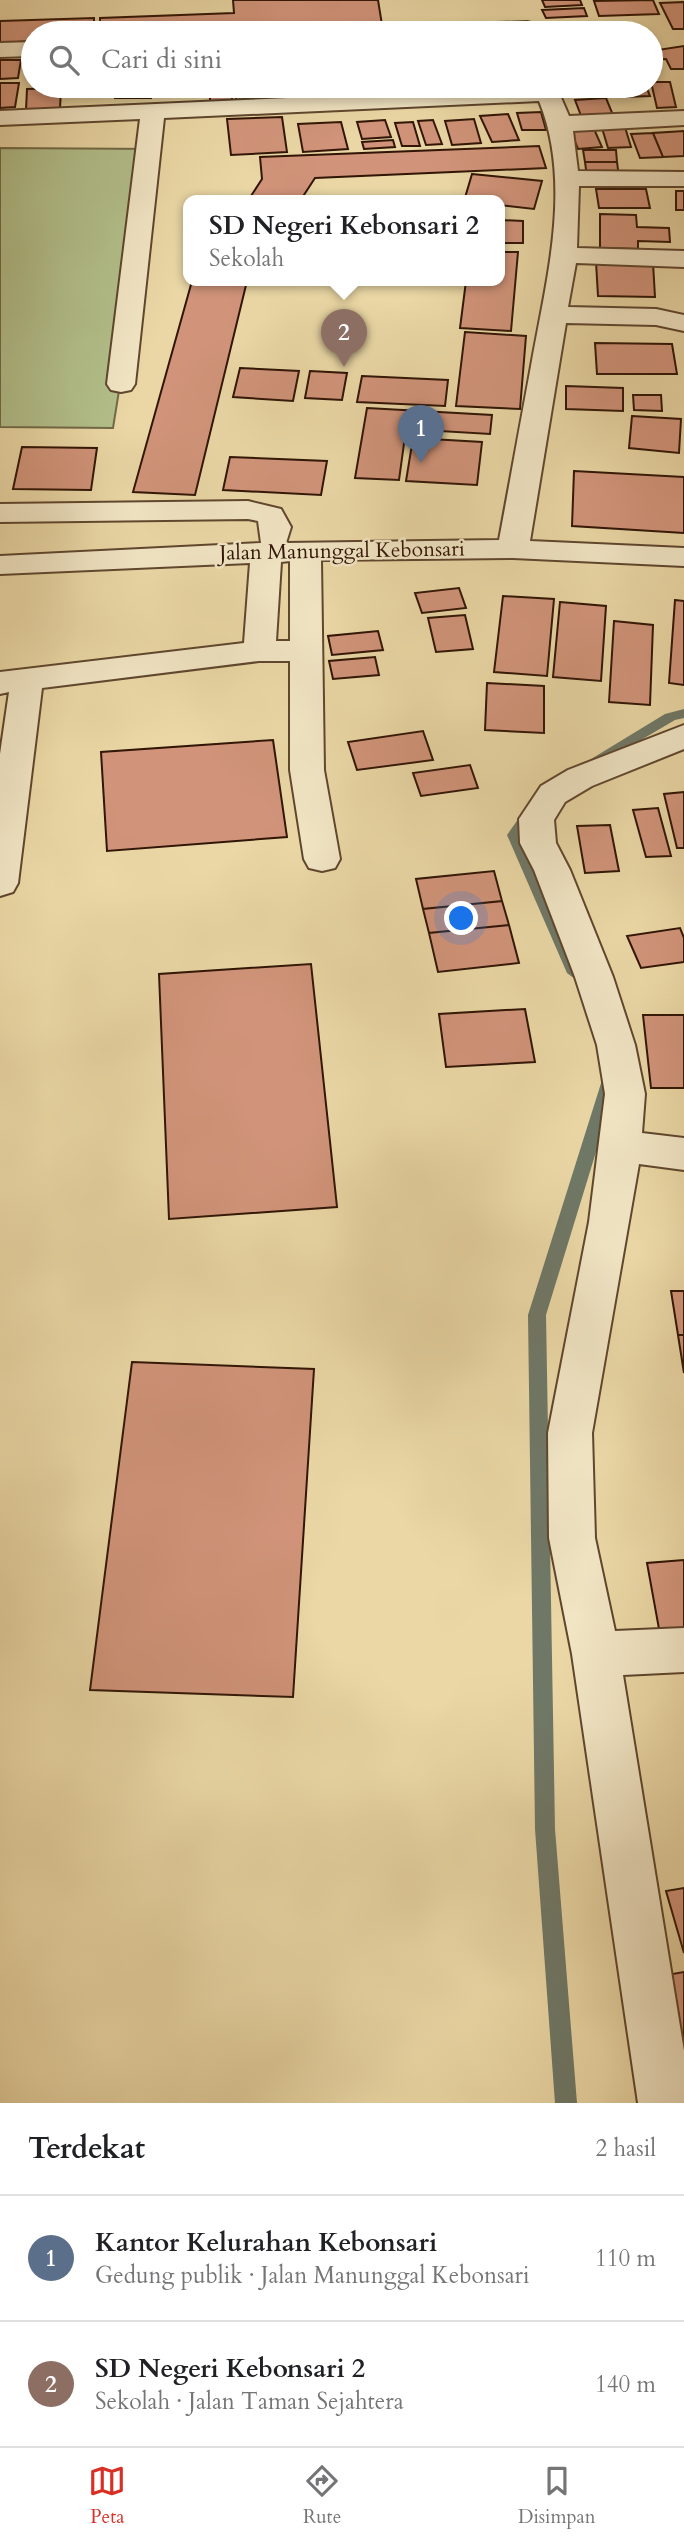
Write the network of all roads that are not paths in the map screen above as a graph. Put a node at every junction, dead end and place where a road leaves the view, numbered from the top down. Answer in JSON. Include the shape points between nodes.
{"nodes":[{"id":1,"x":21,"y":49,"type":"edge"},
{"id":2,"x":0,"y":50,"type":"edge"},
{"id":3,"x":402,"y":98,"type":"edge"},
{"id":4,"x":549,"y":98,"type":"edge"},
{"id":5,"x":153,"y":112,"type":"junction"},
{"id":6,"x":0,"y":118,"type":"edge"},
{"id":7,"x":684,"y":118,"type":"edge"},
{"id":8,"x":560,"y":124,"type":"junction"},
{"id":9,"x":567,"y":178,"type":"junction"},
{"id":10,"x":684,"y":179,"type":"edge"},
{"id":11,"x":564,"y":255,"type":"junction"},
{"id":12,"x":684,"y":259,"type":"edge"},
{"id":13,"x":554,"y":314,"type":"junction"},
{"id":14,"x":684,"y":323,"type":"edge"},
{"id":15,"x":121,"y":384,"type":"dead end"},
{"id":16,"x":0,"y":513,"type":"edge"},
{"id":17,"x":270,"y":545,"type":"junction"},
{"id":18,"x":513,"y":548,"type":"junction"},
{"id":19,"x":311,"y":551,"type":"junction"},
{"id":20,"x":684,"y":557,"type":"edge"},
{"id":21,"x":0,"y":565,"type":"edge"},
{"id":22,"x":259,"y":651,"type":"junction"},
{"id":23,"x":304,"y":651,"type":"junction"},
{"id":24,"x":14,"y":680,"type":"edge"},
{"id":25,"x":684,"y":736,"type":"edge"},
{"id":26,"x":322,"y":859,"type":"dead end"},
{"id":27,"x":0,"y":883,"type":"edge"},
{"id":28,"x":621,"y":1146,"type":"junction"},
{"id":29,"x":684,"y":1154,"type":"edge"},
{"id":30,"x":684,"y":1650,"type":"edge"},
{"id":31,"x":596,"y":1654,"type":"junction"},
{"id":32,"x":665,"y":2103,"type":"edge"}],
"edges":[{"from":1,"to":2,"type":"street"},
{"from":3,"to":5,"type":"street"},
{"from":4,"to":8,"type":"street"},
{"from":5,"to":6,"type":"street"},
{"from":5,"to":15,"type":"street"},
{"from":7,"to":8,"type":"street"},
{"from":8,"to":9,"type":"street"},
{"from":9,"to":10,"type":"street"},
{"from":9,"to":11,"type":"street"},
{"from":11,"to":12,"type":"street"},
{"from":11,"to":13,"type":"street"},
{"from":13,"to":14,"type":"street","via":[[656,317]]},
{"from":13,"to":18,"type":"street"},
{"from":16,"to":17,"type":"street","via":[[248,510],[270,515],[276,527]]},
{"from":17,"to":19,"type":"street","name":"Jalan Manunggal Kebonsari"},
{"from":17,"to":21,"type":"street","name":"Jalan Manunggal Kebonsari","via":[[191,555]]},
{"from":17,"to":22,"type":"street"},
{"from":18,"to":19,"type":"street","name":"Jalan Manunggal Kebonsari"},
{"from":18,"to":20,"type":"street","name":"Jalan Manunggal Kebonsari"},
{"from":19,"to":23,"type":"street"},
{"from":22,"to":23,"type":"street"},
{"from":22,"to":24,"type":"street"},
{"from":23,"to":26,"type":"street","via":[[307,770]]},
{"from":24,"to":27,"type":"street"},
{"from":25,"to":28,"type":"street","via":[[580,778],[552,794],[536,820],[538,844],[594,977],[616,1045],[625,1094]]},
{"from":28,"to":29,"type":"street"},
{"from":28,"to":31,"type":"street","via":[[570,1433],[572,1538]]},
{"from":30,"to":31,"type":"street"},
{"from":31,"to":32,"type":"street"}]}
